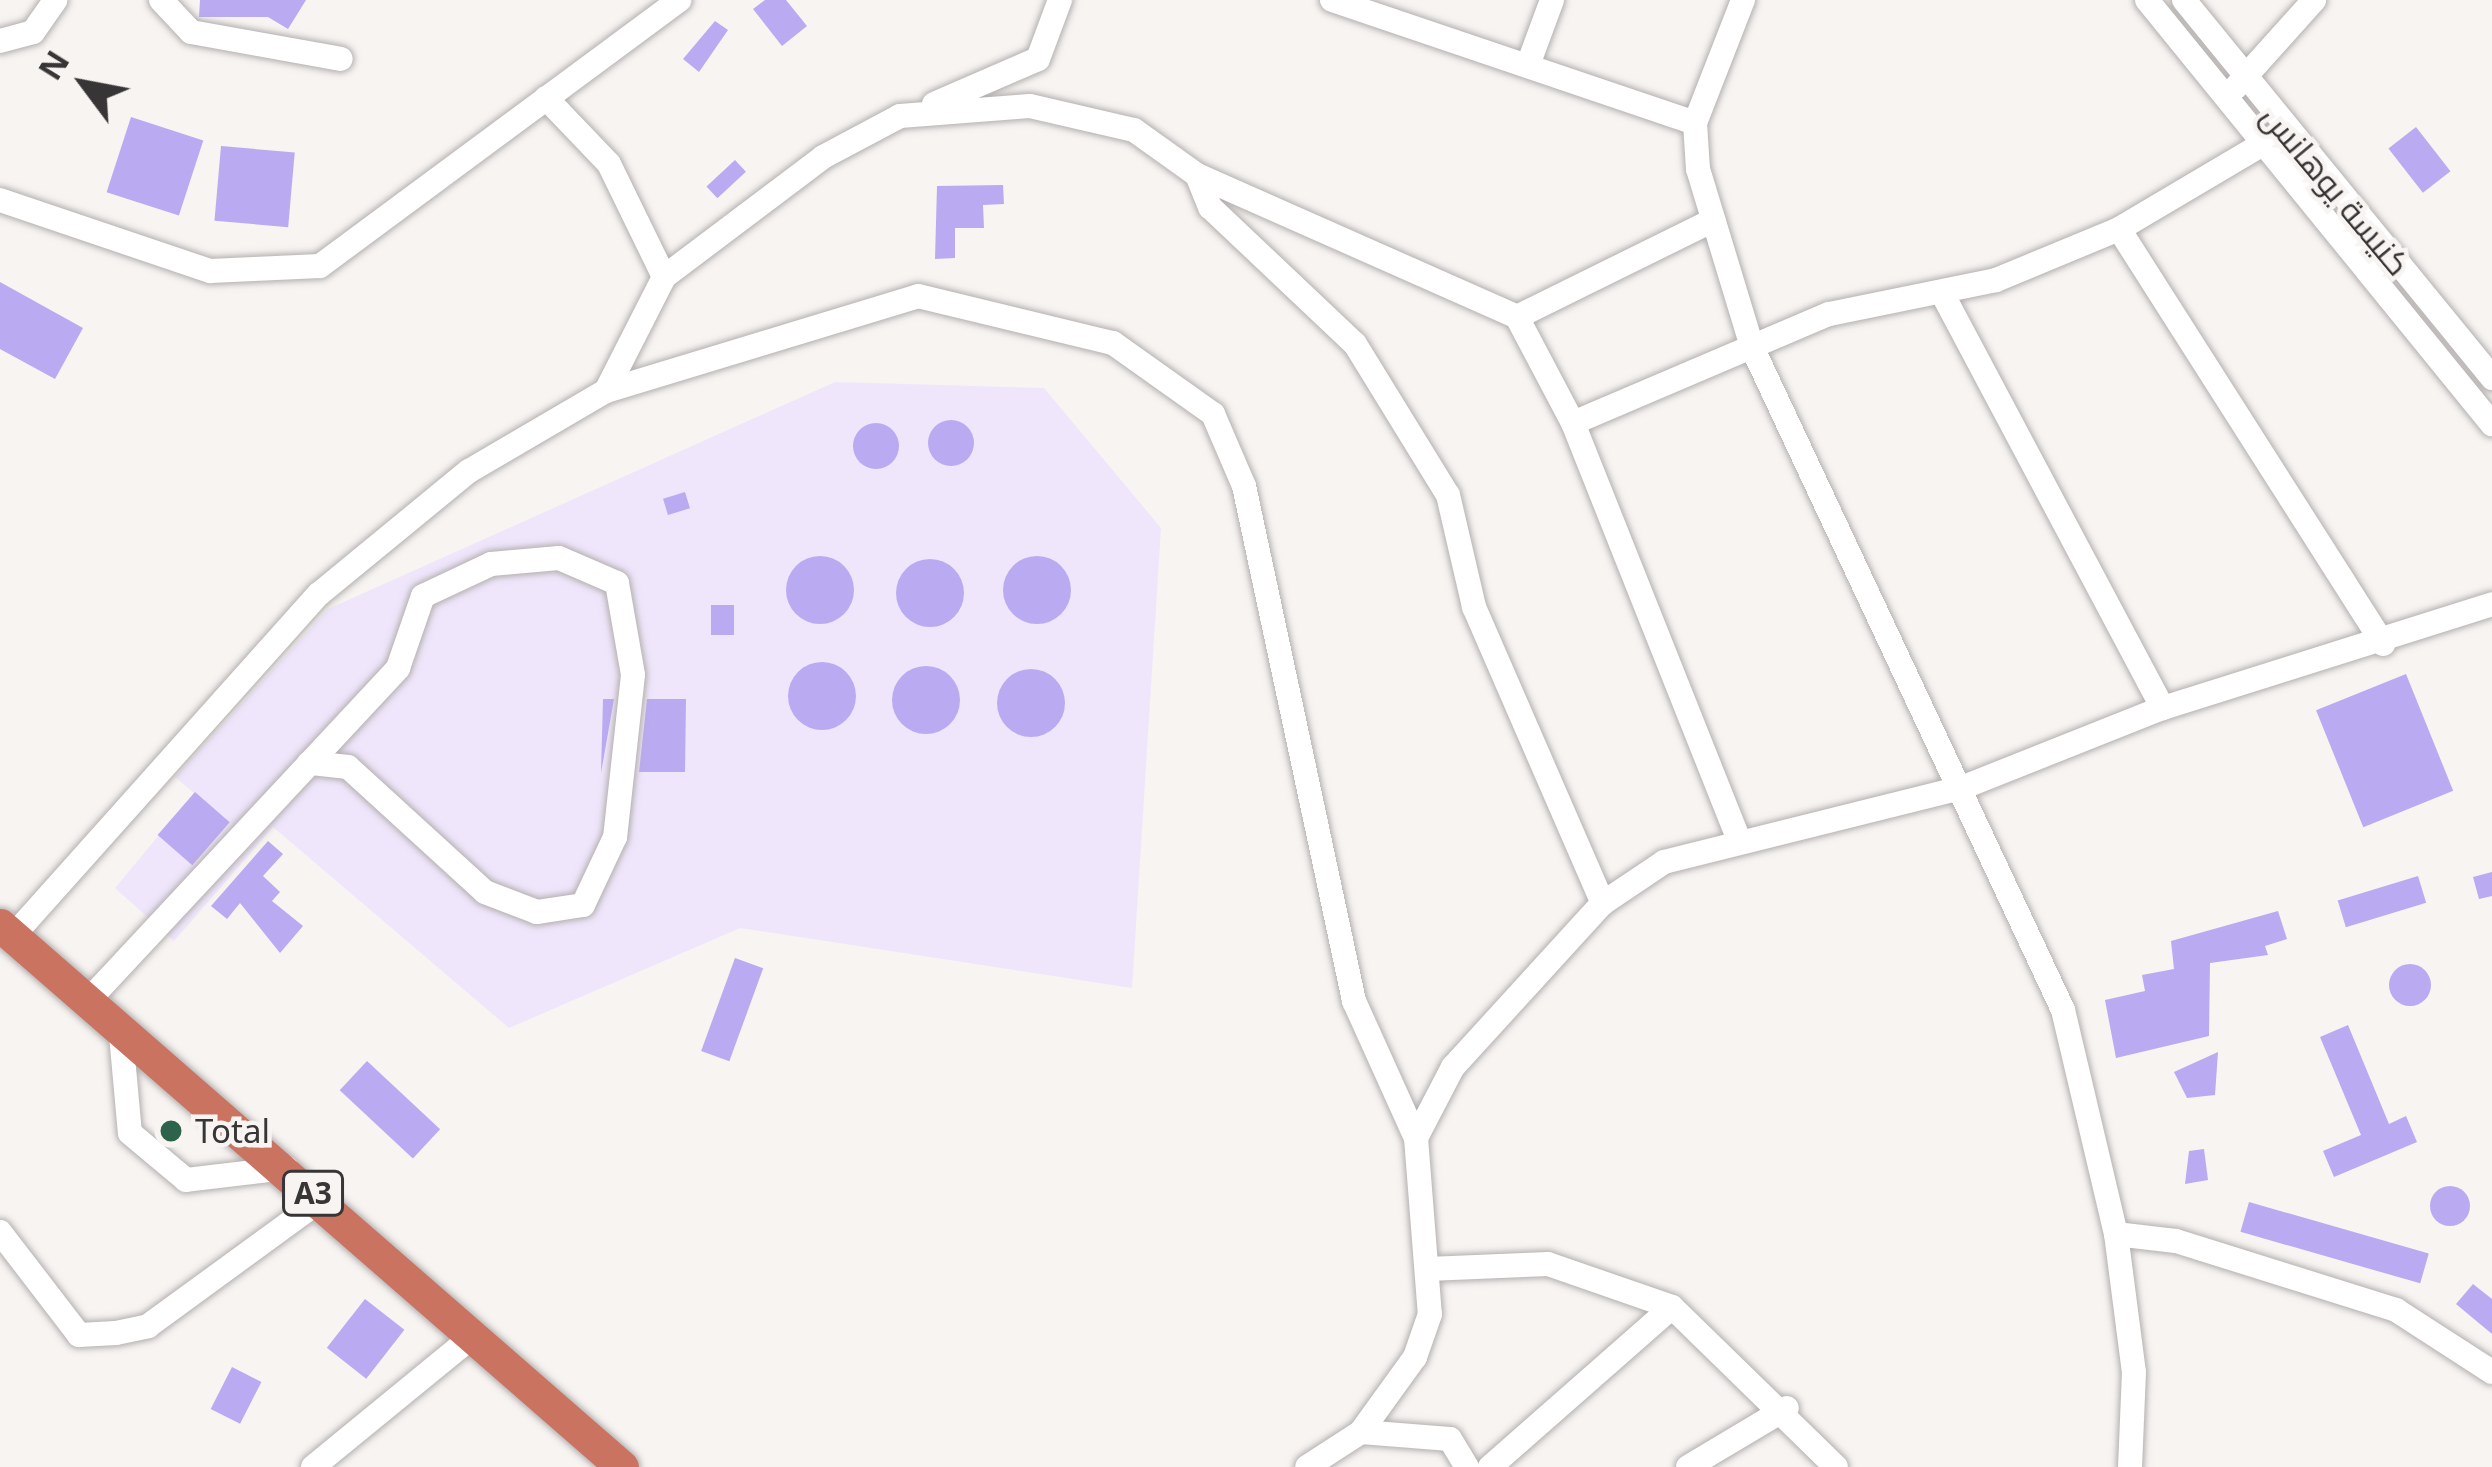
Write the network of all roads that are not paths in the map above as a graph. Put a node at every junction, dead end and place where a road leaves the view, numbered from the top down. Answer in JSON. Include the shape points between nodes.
{"nodes":[{"id":1,"x":56,"y":0,"type":"edge"},
{"id":2,"x":161,"y":0,"type":"edge"},
{"id":3,"x":679,"y":0,"type":"edge"},
{"id":4,"x":1060,"y":0,"type":"edge"},
{"id":5,"x":1332,"y":0,"type":"edge"},
{"id":6,"x":1552,"y":0,"type":"edge"},
{"id":7,"x":1743,"y":0,"type":"edge"},
{"id":8,"x":2147,"y":0,"type":"edge"},
{"id":9,"x":2184,"y":0,"type":"edge"},
{"id":10,"x":2314,"y":0,"type":"edge"},
{"id":11,"x":0,"y":40,"type":"edge"},
{"id":12,"x":340,"y":58,"type":"dead end"},
{"id":13,"x":1528,"y":65,"type":"junction"},
{"id":14,"x":2246,"y":80,"type":"junction"},
{"id":15,"x":2224,"y":97,"type":"junction"},
{"id":16,"x":546,"y":98,"type":"junction"},
{"id":17,"x":931,"y":106,"type":"junction"},
{"id":18,"x":1695,"y":123,"type":"junction"},
{"id":19,"x":2285,"y":131,"type":"junction"},
{"id":20,"x":2262,"y":145,"type":"junction"},
{"id":21,"x":1197,"y":175,"type":"junction"},
{"id":22,"x":0,"y":200,"type":"edge"},
{"id":23,"x":1714,"y":220,"type":"junction"},
{"id":24,"x":2120,"y":230,"type":"junction"},
{"id":25,"x":664,"y":277,"type":"junction"},
{"id":26,"x":1942,"y":293,"type":"junction"},
{"id":27,"x":1517,"y":317,"type":"junction"},
{"id":28,"x":1752,"y":347,"type":"junction"},
{"id":29,"x":2492,"y":378,"type":"edge"},
{"id":30,"x":606,"y":391,"type":"junction"},
{"id":31,"x":1573,"y":423,"type":"junction"},
{"id":32,"x":2492,"y":424,"type":"edge"},
{"id":33,"x":2492,"y":604,"type":"edge"},
{"id":34,"x":2384,"y":644,"type":"junction"},
{"id":35,"x":2163,"y":708,"type":"junction"},
{"id":36,"x":309,"y":764,"type":"junction"},
{"id":37,"x":1964,"y":787,"type":"junction"},
{"id":38,"x":1738,"y":838,"type":"junction"},
{"id":39,"x":1603,"y":903,"type":"junction"},
{"id":40,"x":6,"y":931,"type":"edge"},
{"id":41,"x":86,"y":1003,"type":"junction"},
{"id":42,"x":121,"y":1035,"type":"junction"},
{"id":43,"x":1416,"y":1138,"type":"junction"},
{"id":44,"x":286,"y":1168,"type":"junction"},
{"id":45,"x":321,"y":1201,"type":"junction"},
{"id":46,"x":0,"y":1232,"type":"edge"},
{"id":47,"x":2116,"y":1234,"type":"junction"},
{"id":48,"x":1429,"y":1269,"type":"junction"},
{"id":49,"x":1672,"y":1307,"type":"junction"},
{"id":50,"x":473,"y":1336,"type":"junction"},
{"id":51,"x":2492,"y":1372,"type":"edge"},
{"id":52,"x":1787,"y":1408,"type":"junction"},
{"id":53,"x":1361,"y":1432,"type":"junction"},
{"id":54,"x":313,"y":1467,"type":"edge"},
{"id":55,"x":622,"y":1467,"type":"edge"},
{"id":56,"x":1307,"y":1467,"type":"edge"},
{"id":57,"x":1467,"y":1467,"type":"edge"},
{"id":58,"x":1490,"y":1467,"type":"edge"},
{"id":59,"x":1688,"y":1467,"type":"edge"},
{"id":60,"x":1836,"y":1467,"type":"edge"},
{"id":61,"x":2130,"y":1467,"type":"edge"}],
"edges":[{"from":1,"to":11,"type":"street","via":[[39,28]]},
{"from":2,"to":12,"type":"street","via":[[190,32]]},
{"from":3,"to":16,"type":"street"},
{"from":4,"to":17,"type":"street","via":[[1038,59]]},
{"from":5,"to":13,"type":"street","via":[[1344,13]]},
{"from":6,"to":13,"type":"street"},
{"from":7,"to":18,"type":"street"},
{"from":8,"to":15,"type":"street"},
{"from":9,"to":14,"type":"street","name":"كنيسة يوهانس"},
{"from":10,"to":14,"type":"street"},
{"from":13,"to":18,"type":"street"},
{"from":14,"to":15,"type":"street"},
{"from":14,"to":19,"type":"street","name":"كنيسة يوهانس"},
{"from":15,"to":20,"type":"street"},
{"from":16,"to":22,"type":"street","via":[[320,266],[210,271]]},
{"from":16,"to":25,"type":"street","via":[[609,164]]},
{"from":17,"to":21,"type":"street","via":[[1030,106],[1134,130]]},
{"from":17,"to":25,"type":"street","via":[[823,157]]},
{"from":18,"to":23,"type":"street"},
{"from":19,"to":20,"type":"street"},
{"from":19,"to":29,"type":"street","name":"كنيسة يوهانس"},
{"from":20,"to":24,"type":"street"},
{"from":20,"to":32,"type":"street"},
{"from":21,"to":27,"type":"street"},
{"from":21,"to":39,"type":"street","via":[[1210,207],[1354,344],[1448,495],[1474,607]]},
{"from":23,"to":27,"type":"street"},
{"from":23,"to":28,"type":"street"},
{"from":24,"to":26,"type":"street"},
{"from":24,"to":34,"type":"street"},
{"from":25,"to":30,"type":"street"},
{"from":26,"to":28,"type":"street","via":[[1829,314]]},
{"from":26,"to":35,"type":"street"},
{"from":27,"to":31,"type":"street"},
{"from":28,"to":31,"type":"street"},
{"from":28,"to":37,"type":"street"},
{"from":30,"to":40,"type":"street","via":[[470,471],[319,594]]},
{"from":30,"to":43,"type":"street","via":[[918,296],[1113,343],[1214,414],[1244,486],[1354,1001]]},
{"from":31,"to":38,"type":"street"},
{"from":33,"to":34,"type":"street"},
{"from":34,"to":35,"type":"street"},
{"from":35,"to":37,"type":"street"},
{"from":36,"to":36,"type":"street","via":[[398,668],[423,596],[491,564],[559,558],[617,583],[633,675],[616,837],[583,904],[537,912],[484,892],[348,767]]},
{"from":36,"to":41,"type":"street"},
{"from":37,"to":38,"type":"street"},
{"from":37,"to":47,"type":"street","via":[[2063,1010]]},
{"from":38,"to":39,"type":"street","via":[[1664,862]]},
{"from":39,"to":43,"type":"street","via":[[1453,1066]]},
{"from":40,"to":41,"type":"highway","number":"A3"},
{"from":41,"to":42,"type":"highway","number":"A3"},
{"from":42,"to":44,"type":"highway","number":"A3"},
{"from":42,"to":44,"type":"street","via":[[130,1132],[186,1180]]},
{"from":43,"to":48,"type":"street"},
{"from":44,"to":45,"type":"highway","number":"A3"},
{"from":45,"to":46,"type":"street","via":[[148,1326],[116,1333],[79,1335]]},
{"from":45,"to":50,"type":"highway","number":"A3"},
{"from":47,"to":51,"type":"street","via":[[2176,1241],[2396,1310]]},
{"from":47,"to":61,"type":"street","via":[[2134,1372]]},
{"from":48,"to":49,"type":"street","via":[[1548,1264]]},
{"from":48,"to":53,"type":"street","via":[[1415,1357]]},
{"from":49,"to":52,"type":"street"},
{"from":49,"to":58,"type":"street"},
{"from":50,"to":54,"type":"street"},
{"from":50,"to":55,"type":"highway","number":"A3"},
{"from":52,"to":59,"type":"street"},
{"from":52,"to":60,"type":"street"},
{"from":53,"to":56,"type":"street"},
{"from":53,"to":57,"type":"street","via":[[1450,1439]]}]}
